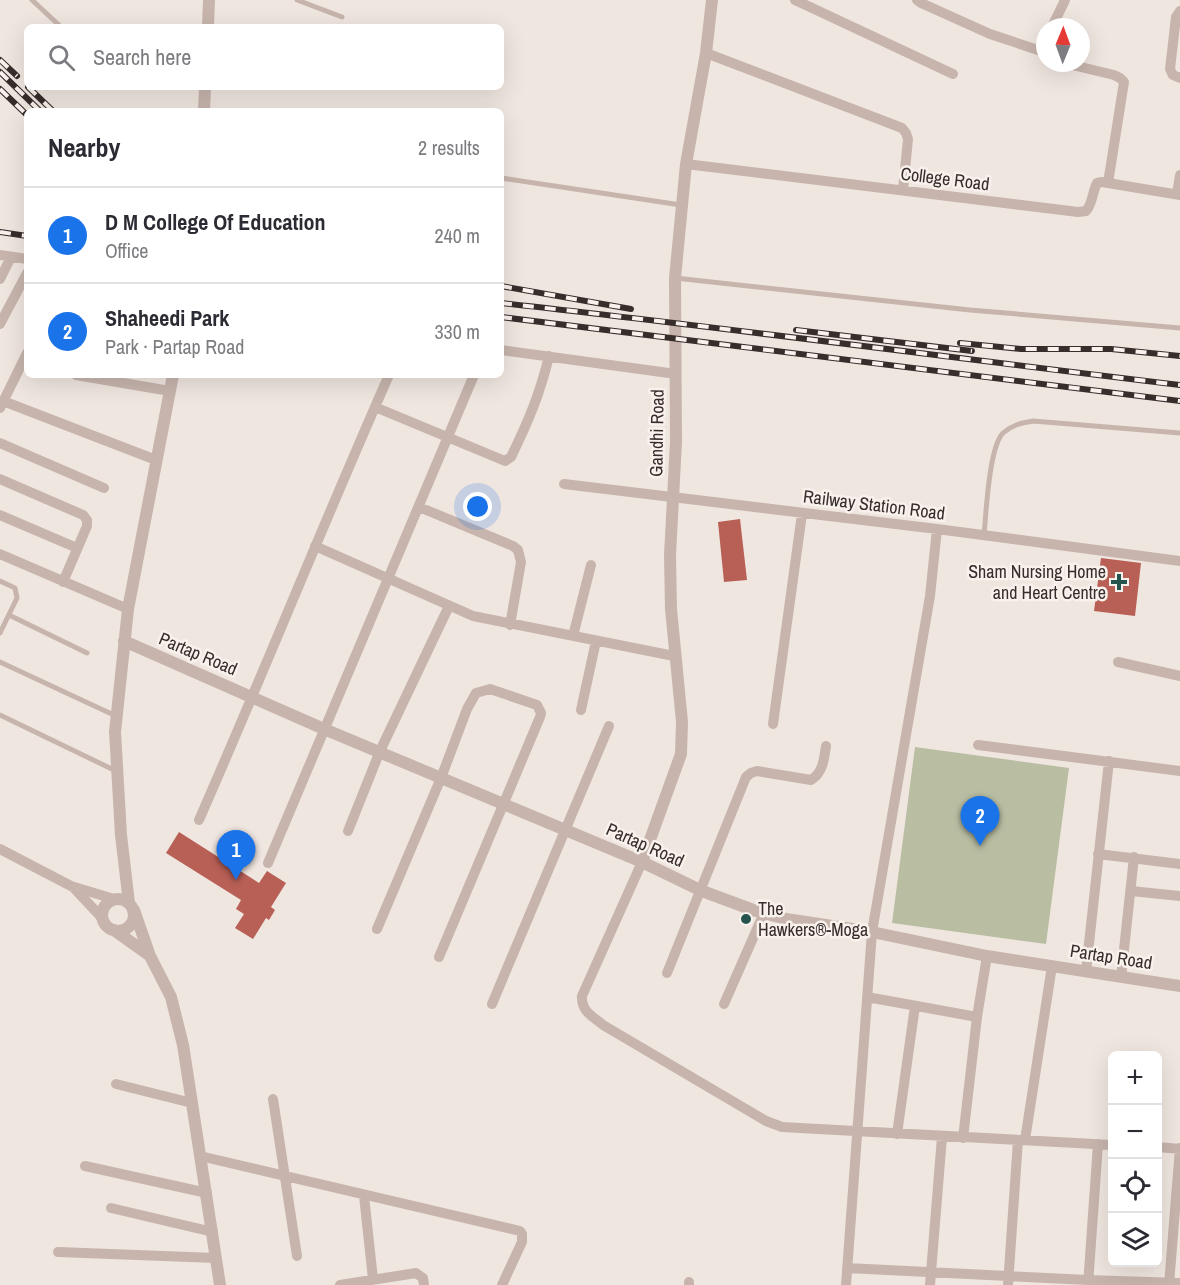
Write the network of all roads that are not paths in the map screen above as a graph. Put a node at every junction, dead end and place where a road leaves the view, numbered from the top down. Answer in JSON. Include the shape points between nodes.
{"nodes":[{"id":1,"x":32,"y":0,"type":"edge"},
{"id":2,"x":209,"y":0,"type":"edge"},
{"id":3,"x":297,"y":0,"type":"edge"},
{"id":4,"x":712,"y":0,"type":"edge"},
{"id":5,"x":795,"y":0,"type":"edge"},
{"id":6,"x":917,"y":0,"type":"edge"},
{"id":7,"x":1065,"y":0,"type":"edge"},
{"id":8,"x":1180,"y":10,"type":"edge"},
{"id":9,"x":342,"y":17,"type":"dead end"},
{"id":10,"x":1056,"y":18,"type":"edge"},
{"id":11,"x":58,"y":24,"type":"edge"},
{"id":12,"x":208,"y":24,"type":"edge"},
{"id":13,"x":1036,"y":47,"type":"edge"},
{"id":14,"x":706,"y":53,"type":"junction"},
{"id":15,"x":1090,"y":69,"type":"edge"},
{"id":16,"x":953,"y":74,"type":"dead end"},
{"id":17,"x":1180,"y":78,"type":"edge"},
{"id":18,"x":205,"y":90,"type":"edge"},
{"id":19,"x":204,"y":108,"type":"edge"},
{"id":20,"x":687,"y":164,"type":"junction"},
{"id":21,"x":1180,"y":176,"type":"edge"},
{"id":22,"x":504,"y":178,"type":"edge"},
{"id":23,"x":1108,"y":183,"type":"junction"},
{"id":24,"x":903,"y":190,"type":"junction"},
{"id":25,"x":1178,"y":195,"type":"edge"},
{"id":26,"x":682,"y":206,"type":"junction"},
{"id":27,"x":6,"y":256,"type":"edge"},
{"id":28,"x":24,"y":259,"type":"edge"},
{"id":29,"x":675,"y":278,"type":"junction"},
{"id":30,"x":0,"y":279,"type":"edge"},
{"id":31,"x":24,"y":279,"type":"edge"},
{"id":32,"x":0,"y":324,"type":"edge"},
{"id":33,"x":1180,"y":328,"type":"edge"},
{"id":34,"x":504,"y":350,"type":"edge"},
{"id":35,"x":549,"y":356,"type":"junction"},
{"id":36,"x":24,"y":362,"type":"edge"},
{"id":37,"x":676,"y":374,"type":"junction"},
{"id":38,"x":94,"y":378,"type":"edge"},
{"id":39,"x":172,"y":378,"type":"edge"},
{"id":40,"x":388,"y":378,"type":"edge"},
{"id":41,"x":473,"y":378,"type":"edge"},
{"id":42,"x":170,"y":391,"type":"junction"},
{"id":43,"x":2,"y":404,"type":"edge"},
{"id":44,"x":375,"y":407,"type":"junction"},
{"id":45,"x":1180,"y":433,"type":"edge"},
{"id":46,"x":449,"y":438,"type":"junction"},
{"id":47,"x":0,"y":443,"type":"edge"},
{"id":48,"x":156,"y":460,"type":"junction"},
{"id":49,"x":0,"y":479,"type":"edge"},
{"id":50,"x":564,"y":484,"type":"dead end"},
{"id":51,"x":104,"y":488,"type":"dead end"},
{"id":52,"x":674,"y":497,"type":"junction"},
{"id":53,"x":419,"y":507,"type":"junction"},
{"id":54,"x":802,"y":514,"type":"junction"},
{"id":55,"x":0,"y":515,"type":"edge"},
{"id":56,"x":937,"y":529,"type":"junction"},
{"id":57,"x":984,"y":535,"type":"junction"},
{"id":58,"x":315,"y":546,"type":"junction"},
{"id":59,"x":77,"y":548,"type":"junction"},
{"id":60,"x":0,"y":554,"type":"edge"},
{"id":61,"x":1180,"y":561,"type":"edge"},
{"id":62,"x":591,"y":565,"type":"dead end"},
{"id":63,"x":388,"y":578,"type":"junction"},
{"id":64,"x":0,"y":581,"type":"edge"},
{"id":65,"x":63,"y":582,"type":"junction"},
{"id":66,"x":449,"y":606,"type":"junction"},
{"id":67,"x":128,"y":609,"type":"junction"},
{"id":68,"x":9,"y":615,"type":"junction"},
{"id":69,"x":510,"y":624,"type":"junction"},
{"id":70,"x":0,"y":633,"type":"edge"},
{"id":71,"x":573,"y":636,"type":"junction"},
{"id":72,"x":124,"y":641,"type":"junction"},
{"id":73,"x":596,"y":641,"type":"junction"},
{"id":74,"x":87,"y":653,"type":"dead end"},
{"id":75,"x":674,"y":656,"type":"junction"},
{"id":76,"x":0,"y":662,"type":"edge"},
{"id":77,"x":1118,"y":662,"type":"dead end"},
{"id":78,"x":1180,"y":676,"type":"edge"},
{"id":79,"x":253,"y":697,"type":"junction"},
{"id":80,"x":581,"y":710,"type":"dead end"},
{"id":81,"x":0,"y":715,"type":"edge"},
{"id":82,"x":116,"y":716,"type":"junction"},
{"id":83,"x":773,"y":724,"type":"dead end"},
{"id":84,"x":609,"y":726,"type":"dead end"},
{"id":85,"x":324,"y":729,"type":"junction"},
{"id":86,"x":978,"y":745,"type":"dead end"},
{"id":87,"x":826,"y":746,"type":"dead end"},
{"id":88,"x":380,"y":751,"type":"junction"},
{"id":89,"x":1109,"y":761,"type":"junction"},
{"id":90,"x":116,"y":771,"type":"junction"},
{"id":91,"x":1180,"y":771,"type":"edge"},
{"id":92,"x":441,"y":778,"type":"junction"},
{"id":93,"x":504,"y":804,"type":"junction"},
{"id":94,"x":199,"y":820,"type":"dead end"},
{"id":95,"x":565,"y":830,"type":"junction"},
{"id":96,"x":348,"y":831,"type":"dead end"},
{"id":97,"x":0,"y":849,"type":"edge"},
{"id":98,"x":1098,"y":854,"type":"junction"},
{"id":99,"x":1134,"y":857,"type":"junction"},
{"id":100,"x":268,"y":862,"type":"dead end"},
{"id":101,"x":642,"y":862,"type":"junction"},
{"id":102,"x":1180,"y":864,"type":"edge"},
{"id":103,"x":71,"y":886,"type":"junction"},
{"id":104,"x":702,"y":891,"type":"junction"},
{"id":105,"x":1131,"y":891,"type":"junction"},
{"id":106,"x":1180,"y":896,"type":"edge"},
{"id":107,"x":114,"y":899,"type":"junction"},
{"id":108,"x":131,"y":907,"type":"junction"},
{"id":109,"x":764,"y":912,"type":"junction"},
{"id":110,"x":103,"y":919,"type":"junction"},
{"id":111,"x":377,"y":929,"type":"dead end"},
{"id":112,"x":114,"y":930,"type":"junction"},
{"id":113,"x":872,"y":932,"type":"junction"},
{"id":114,"x":150,"y":956,"type":"junction"},
{"id":115,"x":987,"y":956,"type":"junction"},
{"id":116,"x":439,"y":957,"type":"dead end"},
{"id":117,"x":1052,"y":966,"type":"junction"},
{"id":118,"x":1086,"y":971,"type":"junction"},
{"id":119,"x":667,"y":973,"type":"dead end"},
{"id":120,"x":1121,"y":977,"type":"junction"},
{"id":121,"x":1180,"y":986,"type":"edge"},
{"id":122,"x":867,"y":997,"type":"junction"},
{"id":123,"x":492,"y":1004,"type":"dead end"},
{"id":124,"x":724,"y":1004,"type":"dead end"},
{"id":125,"x":915,"y":1006,"type":"junction"},
{"id":126,"x":977,"y":1017,"type":"junction"},
{"id":127,"x":116,"y":1084,"type":"dead end"},
{"id":128,"x":273,"y":1099,"type":"dead end"},
{"id":129,"x":192,"y":1103,"type":"junction"},
{"id":130,"x":857,"y":1132,"type":"junction"},
{"id":131,"x":897,"y":1134,"type":"junction"},
{"id":132,"x":942,"y":1137,"type":"junction"},
{"id":133,"x":963,"y":1137,"type":"junction"},
{"id":134,"x":1022,"y":1140,"type":"junction"},
{"id":135,"x":1098,"y":1144,"type":"junction"},
{"id":136,"x":1108,"y":1145,"type":"edge"},
{"id":137,"x":1162,"y":1148,"type":"edge"},
{"id":138,"x":1180,"y":1149,"type":"edge"},
{"id":139,"x":200,"y":1156,"type":"junction"},
{"id":140,"x":85,"y":1166,"type":"dead end"},
{"id":141,"x":285,"y":1177,"type":"junction"},
{"id":142,"x":207,"y":1193,"type":"junction"},
{"id":143,"x":364,"y":1196,"type":"junction"},
{"id":144,"x":111,"y":1208,"type":"dead end"},
{"id":145,"x":213,"y":1232,"type":"junction"},
{"id":146,"x":58,"y":1252,"type":"dead end"},
{"id":147,"x":297,"y":1256,"type":"dead end"},
{"id":148,"x":216,"y":1258,"type":"junction"},
{"id":149,"x":847,"y":1268,"type":"junction"},
{"id":150,"x":931,"y":1272,"type":"junction"},
{"id":151,"x":374,"y":1279,"type":"junction"},
{"id":152,"x":1008,"y":1281,"type":"edge"},
{"id":153,"x":1088,"y":1283,"type":"edge"},
{"id":154,"x":1173,"y":1283,"type":"edge"},
{"id":155,"x":220,"y":1285,"type":"edge"},
{"id":156,"x":340,"y":1285,"type":"edge"},
{"id":157,"x":424,"y":1285,"type":"edge"},
{"id":158,"x":502,"y":1285,"type":"edge"},
{"id":159,"x":846,"y":1285,"type":"edge"},
{"id":160,"x":930,"y":1285,"type":"edge"}],
"edges":[{"from":1,"to":11,"type":"lane"},
{"from":2,"to":12,"type":"street"},
{"from":3,"to":9,"type":"lane"},
{"from":4,"to":14,"type":"street","name":"Gandhi Road"},
{"from":5,"to":16,"type":"street"},
{"from":6,"to":13,"type":"street","via":[[990,34]]},
{"from":7,"to":10,"type":"street"},
{"from":8,"to":17,"type":"street","via":[[1170,69]]},
{"from":14,"to":20,"type":"street","name":"Gandhi Road"},
{"from":14,"to":24,"type":"street","via":[[902,128],[908,139]]},
{"from":15,"to":23,"type":"street","via":[[1114,75],[1124,82]]},
{"from":18,"to":19,"type":"street"},
{"from":20,"to":24,"type":"street","name":"College Road"},
{"from":20,"to":26,"type":"street","name":"Gandhi Road"},
{"from":21,"to":25,"type":"street"},
{"from":22,"to":26,"type":"lane"},
{"from":23,"to":24,"type":"street","name":"College Road","via":[[1097,183],[1091,205],[1078,212]]},
{"from":23,"to":25,"type":"street"},
{"from":26,"to":29,"type":"street","name":"Gandhi Road"},
{"from":27,"to":28,"type":"street"},
{"from":27,"to":30,"type":"street"},
{"from":29,"to":33,"type":"lane"},
{"from":29,"to":37,"type":"street","name":"Gandhi Road"},
{"from":31,"to":32,"type":"street"},
{"from":34,"to":35,"type":"street"},
{"from":35,"to":37,"type":"street"},
{"from":35,"to":46,"type":"street","via":[[537,400],[508,460],[501,461]]},
{"from":36,"to":43,"type":"street"},
{"from":37,"to":52,"type":"street","name":"Gandhi Road"},
{"from":38,"to":42,"type":"street"},
{"from":39,"to":42,"type":"street"},
{"from":40,"to":44,"type":"street"},
{"from":41,"to":46,"type":"street"},
{"from":42,"to":48,"type":"street"},
{"from":43,"to":48,"type":"street"},
{"from":44,"to":46,"type":"street"},
{"from":44,"to":58,"type":"street"},
{"from":45,"to":57,"type":"lane","via":[[1033,421],[1014,425],[1001,435],[994,450]]},
{"from":46,"to":53,"type":"street"},
{"from":47,"to":51,"type":"street"},
{"from":48,"to":67,"type":"street"},
{"from":49,"to":59,"type":"street","via":[[83,515],[87,526]]},
{"from":50,"to":52,"type":"street","name":"Railway Station Road"},
{"from":52,"to":54,"type":"street","name":"Railway Station Road"},
{"from":52,"to":75,"type":"street","name":"Gandhi Road","via":[[670,555]]},
{"from":53,"to":63,"type":"street"},
{"from":53,"to":69,"type":"street","via":[[518,550],[521,562]]},
{"from":54,"to":56,"type":"street","name":"Railway Station Road"},
{"from":54,"to":83,"type":"street"},
{"from":55,"to":59,"type":"street"},
{"from":56,"to":57,"type":"street","name":"Railway Station Road"},
{"from":56,"to":113,"type":"street","via":[[930,596]]},
{"from":57,"to":61,"type":"street","name":"Railway Station Road"},
{"from":58,"to":63,"type":"street"},
{"from":58,"to":79,"type":"street"},
{"from":59,"to":65,"type":"street"},
{"from":60,"to":65,"type":"street"},
{"from":62,"to":71,"type":"street"},
{"from":63,"to":66,"type":"street"},
{"from":63,"to":85,"type":"street"},
{"from":64,"to":68,"type":"lane","via":[[15,588],[18,598]]},
{"from":65,"to":67,"type":"street"},
{"from":66,"to":69,"type":"street"},
{"from":66,"to":88,"type":"street"},
{"from":67,"to":72,"type":"street"},
{"from":68,"to":70,"type":"lane"},
{"from":68,"to":74,"type":"lane"},
{"from":69,"to":71,"type":"street"},
{"from":71,"to":73,"type":"street"},
{"from":72,"to":79,"type":"street","name":"Partap Road"},
{"from":72,"to":82,"type":"street"},
{"from":73,"to":75,"type":"street"},
{"from":73,"to":80,"type":"street"},
{"from":75,"to":101,"type":"street","name":"Gandhi Road","via":[[682,722],[681,754]]},
{"from":76,"to":82,"type":"lane"},
{"from":77,"to":78,"type":"street"},
{"from":79,"to":85,"type":"street","name":"Partap Road"},
{"from":79,"to":94,"type":"street"},
{"from":81,"to":90,"type":"lane"},
{"from":82,"to":90,"type":"street"},
{"from":84,"to":95,"type":"street"},
{"from":85,"to":88,"type":"street","name":"Partap Road"},
{"from":85,"to":100,"type":"street"},
{"from":86,"to":89,"type":"street"},
{"from":87,"to":104,"type":"street","via":[[821,769],[811,780],[757,771],[746,777]]},
{"from":88,"to":92,"type":"street","name":"Partap Road"},
{"from":88,"to":96,"type":"street"},
{"from":89,"to":91,"type":"street"},
{"from":89,"to":98,"type":"street"},
{"from":90,"to":108,"type":"street"},
{"from":92,"to":93,"type":"street","name":"Partap Road"},
{"from":92,"to":93,"type":"street","via":[[476,693],[490,689],[532,703],[539,708],[540,717]]},
{"from":92,"to":111,"type":"street"},
{"from":93,"to":95,"type":"street","name":"Partap Road"},
{"from":93,"to":116,"type":"street"},
{"from":95,"to":101,"type":"street","name":"Partap Road"},
{"from":95,"to":123,"type":"street"},
{"from":97,"to":103,"type":"street"},
{"from":98,"to":99,"type":"street"},
{"from":98,"to":118,"type":"street"},
{"from":99,"to":102,"type":"street"},
{"from":99,"to":105,"type":"street"},
{"from":101,"to":104,"type":"street","name":"Partap Road"},
{"from":101,"to":130,"type":"street","via":[[584,989],[584,1009],[603,1025],[766,1121],[782,1128]]},
{"from":103,"to":107,"type":"street"},
{"from":103,"to":110,"type":"street"},
{"from":104,"to":109,"type":"street","name":"Partap Road"},
{"from":104,"to":119,"type":"street"},
{"from":105,"to":106,"type":"street"},
{"from":105,"to":120,"type":"street"},
{"from":107,"to":108,"type":"street","via":[[122,899]]},
{"from":107,"to":110,"type":"street","via":[[107,903]]},
{"from":108,"to":112,"type":"street","via":[[134,919],[130,926]]},
{"from":108,"to":114,"type":"street"},
{"from":109,"to":113,"type":"street","name":"Partap Road"},
{"from":109,"to":124,"type":"street"},
{"from":110,"to":112,"type":"street"},
{"from":112,"to":114,"type":"street"},
{"from":113,"to":115,"type":"street","name":"Partap Road"},
{"from":113,"to":122,"type":"street"},
{"from":114,"to":129,"type":"street","via":[[171,997]]},
{"from":115,"to":117,"type":"street","name":"Partap Road"},
{"from":115,"to":126,"type":"street"},
{"from":117,"to":118,"type":"street","name":"Partap Road"},
{"from":117,"to":134,"type":"street"},
{"from":118,"to":120,"type":"street","name":"Partap Road"},
{"from":120,"to":121,"type":"street","name":"Partap Road"},
{"from":122,"to":125,"type":"street"},
{"from":122,"to":130,"type":"street"},
{"from":125,"to":126,"type":"street"},
{"from":125,"to":131,"type":"street"},
{"from":126,"to":133,"type":"street"},
{"from":127,"to":129,"type":"street"},
{"from":128,"to":141,"type":"street"},
{"from":129,"to":139,"type":"street"},
{"from":130,"to":131,"type":"street"},
{"from":130,"to":149,"type":"street"},
{"from":131,"to":132,"type":"street"},
{"from":132,"to":133,"type":"street"},
{"from":132,"to":150,"type":"street"},
{"from":133,"to":134,"type":"street"},
{"from":134,"to":135,"type":"street"},
{"from":134,"to":152,"type":"street"},
{"from":135,"to":136,"type":"street"},
{"from":135,"to":153,"type":"street"},
{"from":137,"to":138,"type":"street"},
{"from":138,"to":154,"type":"street"},
{"from":139,"to":141,"type":"street"},
{"from":139,"to":142,"type":"street"},
{"from":140,"to":142,"type":"street"},
{"from":141,"to":143,"type":"street"},
{"from":141,"to":147,"type":"street"},
{"from":142,"to":145,"type":"street"},
{"from":143,"to":151,"type":"street"},
{"from":143,"to":158,"type":"street","via":[[520,1231],[522,1242]]},
{"from":144,"to":145,"type":"street"},
{"from":145,"to":148,"type":"street"},
{"from":146,"to":148,"type":"street"},
{"from":148,"to":155,"type":"street"},
{"from":149,"to":150,"type":"street"},
{"from":149,"to":159,"type":"street"},
{"from":150,"to":152,"type":"street"},
{"from":150,"to":160,"type":"street"},
{"from":151,"to":156,"type":"street"},
{"from":151,"to":157,"type":"street","via":[[416,1273],[423,1278]]},
{"from":152,"to":153,"type":"street"},
{"from":153,"to":154,"type":"street"}]}
